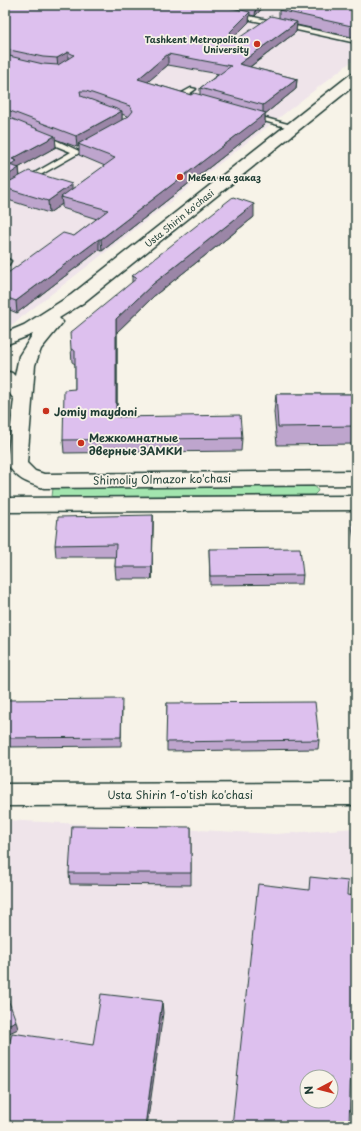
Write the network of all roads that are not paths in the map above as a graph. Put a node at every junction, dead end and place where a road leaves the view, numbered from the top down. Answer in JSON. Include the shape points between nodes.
{"nodes":[{"id":1,"x":227,"y":14,"type":"edge"},
{"id":2,"x":356,"y":41,"type":"edge"},
{"id":3,"x":356,"y":77,"type":"edge"},
{"id":4,"x":193,"y":89,"type":"dead end"},
{"id":5,"x":197,"y":101,"type":"edge"},
{"id":6,"x":241,"y":113,"type":"edge"},
{"id":7,"x":293,"y":127,"type":"junction"},
{"id":8,"x":34,"y":134,"type":"edge"},
{"id":9,"x":5,"y":193,"type":"edge"},
{"id":10,"x":5,"y":259,"type":"edge"},
{"id":11,"x":5,"y":264,"type":"edge"},
{"id":12,"x":77,"y":299,"type":"junction"},
{"id":13,"x":5,"y":340,"type":"edge"},
{"id":14,"x":5,"y":377,"type":"edge"},
{"id":15,"x":22,"y":399,"type":"junction"},
{"id":16,"x":21,"y":421,"type":"junction"},
{"id":17,"x":5,"y":445,"type":"edge"},
{"id":18,"x":333,"y":478,"type":"junction"},
{"id":19,"x":356,"y":478,"type":"edge"},
{"id":20,"x":347,"y":503,"type":"edge"},
{"id":21,"x":9,"y":504,"type":"edge"},
{"id":22,"x":356,"y":794,"type":"edge"},
{"id":23,"x":5,"y":795,"type":"edge"}],
"edges":[{"from":1,"to":2,"type":"lane"},
{"from":3,"to":7,"type":"main road","name":"Usta Shirin ko'chasi"},
{"from":4,"to":5,"type":"lane","via":[[182,95],[184,98]]},
{"from":6,"to":7,"type":"lane"},
{"from":7,"to":12,"type":"main road","name":"Usta Shirin ko'chasi"},
{"from":8,"to":9,"type":"lane","via":[[81,151]]},
{"from":10,"to":11,"type":"lane"},
{"from":12,"to":13,"type":"main road","name":"Usta Shirin ko'chasi","via":[[30,330]]},
{"from":12,"to":15,"type":"main road","name":"Usta Shirin ko'chasi","via":[[32,346],[25,363]]},
{"from":14,"to":15,"type":"main road"},
{"from":15,"to":16,"type":"main road"},
{"from":16,"to":17,"type":"main road"},
{"from":16,"to":18,"type":"main road","name":"Shimoliy Olmazor ko'chasi","via":[[18,463],[20,469],[34,479],[44,481]]},
{"from":18,"to":19,"type":"main road","name":"Shimoliy Olmazor ko'chasi"},
{"from":18,"to":20,"type":"main road"},
{"from":20,"to":21,"type":"main road"},
{"from":22,"to":23,"type":"main road","name":"Usta Shirin 1-o'tish ko'chasi"}]}
